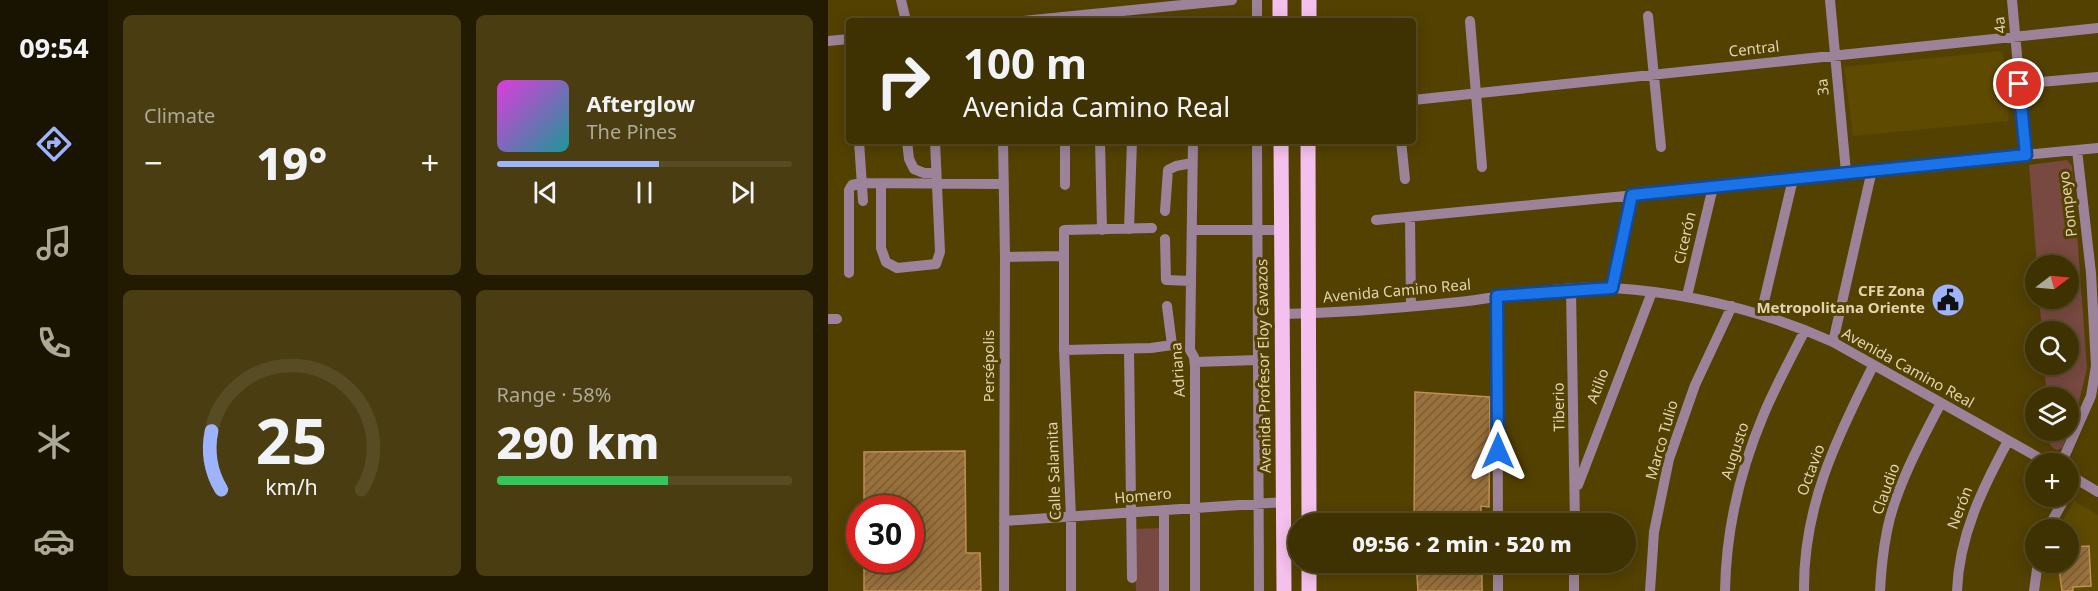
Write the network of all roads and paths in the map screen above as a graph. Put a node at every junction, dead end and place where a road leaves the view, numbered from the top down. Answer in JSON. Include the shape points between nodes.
{"nodes":[{"id":1,"x":901,"y":0,"type":"edge"},
{"id":2,"x":1232,"y":0,"type":"edge"},
{"id":3,"x":1257,"y":0,"type":"edge"},
{"id":4,"x":1280,"y":0,"type":"edge"},
{"id":5,"x":1309,"y":0,"type":"edge"},
{"id":6,"x":1830,"y":0,"type":"edge"},
{"id":7,"x":2012,"y":0,"type":"edge"},
{"id":8,"x":1648,"y":16,"type":"dead end"},
{"id":9,"x":905,"y":18,"type":"edge"},
{"id":10,"x":1053,"y":18,"type":"edge"},
{"id":11,"x":1257,"y":18,"type":"edge"},
{"id":12,"x":1280,"y":18,"type":"edge"},
{"id":13,"x":1309,"y":18,"type":"edge"},
{"id":14,"x":1470,"y":21,"type":"dead end"},
{"id":15,"x":2098,"y":28,"type":"edge"},
{"id":16,"x":2016,"y":37,"type":"junction"},
{"id":17,"x":846,"y":39,"type":"edge"},
{"id":18,"x":828,"y":41,"type":"edge"},
{"id":19,"x":1835,"y":56,"type":"junction"},
{"id":20,"x":1655,"y":75,"type":"junction"},
{"id":21,"x":2098,"y":77,"type":"edge"},
{"id":22,"x":2019,"y":84,"type":"junction"},
{"id":23,"x":1476,"y":93,"type":"junction"},
{"id":24,"x":1416,"y":100,"type":"edge"},
{"id":25,"x":859,"y":144,"type":"edge"},
{"id":26,"x":907,"y":144,"type":"edge"},
{"id":27,"x":935,"y":144,"type":"edge"},
{"id":28,"x":1003,"y":144,"type":"edge"},
{"id":29,"x":1065,"y":144,"type":"edge"},
{"id":30,"x":1100,"y":144,"type":"edge"},
{"id":31,"x":1132,"y":144,"type":"edge"},
{"id":32,"x":1193,"y":144,"type":"edge"},
{"id":33,"x":1257,"y":144,"type":"edge"},
{"id":34,"x":1281,"y":144,"type":"edge"},
{"id":35,"x":1308,"y":144,"type":"edge"},
{"id":36,"x":1401,"y":144,"type":"edge"},
{"id":37,"x":1661,"y":147,"type":"dead end"},
{"id":38,"x":2098,"y":148,"type":"edge"},
{"id":39,"x":2077,"y":150,"type":"junction"},
{"id":40,"x":2026,"y":155,"type":"junction"},
{"id":41,"x":1192,"y":163,"type":"junction"},
{"id":42,"x":1482,"y":167,"type":"dead end"},
{"id":43,"x":1872,"y":170,"type":"junction"},
{"id":44,"x":1846,"y":172,"type":"junction"},
{"id":45,"x":937,"y":178,"type":"junction"},
{"id":46,"x":1793,"y":178,"type":"junction"},
{"id":47,"x":1405,"y":179,"type":"dead end"},
{"id":48,"x":861,"y":183,"type":"junction"},
{"id":49,"x":881,"y":184,"type":"junction"},
{"id":50,"x":1004,"y":184,"type":"junction"},
{"id":51,"x":1065,"y":186,"type":"dead end"},
{"id":52,"x":1713,"y":187,"type":"junction"},
{"id":53,"x":1632,"y":195,"type":"junction"},
{"id":54,"x":863,"y":201,"type":"dead end"},
{"id":55,"x":1165,"y":211,"type":"dead end"},
{"id":56,"x":1410,"y":216,"type":"junction"},
{"id":57,"x":1376,"y":220,"type":"dead end"},
{"id":58,"x":1152,"y":228,"type":"dead end"},
{"id":59,"x":1129,"y":229,"type":"junction"},
{"id":60,"x":1102,"y":230,"type":"junction"},
{"id":61,"x":1192,"y":230,"type":"junction"},
{"id":62,"x":1257,"y":230,"type":"junction"},
{"id":63,"x":1281,"y":230,"type":"junction"},
{"id":64,"x":1165,"y":239,"type":"dead end"},
{"id":65,"x":1064,"y":256,"type":"junction"},
{"id":66,"x":1005,"y":257,"type":"junction"},
{"id":67,"x":849,"y":273,"type":"dead end"},
{"id":68,"x":1191,"y":281,"type":"junction"},
{"id":69,"x":1612,"y":288,"type":"junction"},
{"id":70,"x":1571,"y":290,"type":"junction"},
{"id":71,"x":1652,"y":292,"type":"junction"},
{"id":72,"x":1497,"y":296,"type":"junction"},
{"id":73,"x":1687,"y":296,"type":"junction"},
{"id":74,"x":1167,"y":306,"type":"dead end"},
{"id":75,"x":1411,"y":306,"type":"junction"},
{"id":76,"x":1732,"y":306,"type":"junction"},
{"id":77,"x":1282,"y":314,"type":"junction"},
{"id":78,"x":1308,"y":314,"type":"junction"},
{"id":79,"x":1761,"y":314,"type":"junction"},
{"id":80,"x":1805,"y":330,"type":"junction"},
{"id":81,"x":2097,"y":331,"type":"edge"},
{"id":82,"x":1833,"y":342,"type":"junction"},
{"id":83,"x":1172,"y":345,"type":"junction"},
{"id":84,"x":1129,"y":349,"type":"junction"},
{"id":85,"x":1065,"y":350,"type":"junction"},
{"id":86,"x":1190,"y":350,"type":"junction"},
{"id":87,"x":1258,"y":360,"type":"junction"},
{"id":88,"x":1195,"y":362,"type":"junction"},
{"id":89,"x":1874,"y":366,"type":"junction"},
{"id":90,"x":1941,"y":403,"type":"junction"},
{"id":91,"x":2008,"y":441,"type":"junction"},
{"id":92,"x":2030,"y":453,"type":"edge"},
{"id":93,"x":2066,"y":453,"type":"edge"},
{"id":94,"x":2079,"y":481,"type":"edge"},
{"id":95,"x":1575,"y":492,"type":"junction"},
{"id":96,"x":2098,"y":492,"type":"edge"},
{"id":97,"x":1258,"y":502,"type":"junction"},
{"id":98,"x":1284,"y":502,"type":"junction"},
{"id":99,"x":1195,"y":507,"type":"junction"},
{"id":100,"x":1164,"y":510,"type":"junction"},
{"id":101,"x":1132,"y":512,"type":"junction"},
{"id":102,"x":1309,"y":513,"type":"edge"},
{"id":103,"x":1498,"y":513,"type":"edge"},
{"id":104,"x":1575,"y":513,"type":"edge"},
{"id":105,"x":1071,"y":517,"type":"junction"},
{"id":106,"x":1004,"y":521,"type":"junction"},
{"id":107,"x":1309,"y":573,"type":"edge"},
{"id":108,"x":1498,"y":573,"type":"edge"},
{"id":109,"x":1574,"y":573,"type":"edge"},
{"id":110,"x":2036,"y":573,"type":"edge"},
{"id":111,"x":1132,"y":578,"type":"dead end"},
{"id":112,"x":1004,"y":591,"type":"edge"},
{"id":113,"x":1071,"y":591,"type":"edge"},
{"id":114,"x":1164,"y":591,"type":"edge"},
{"id":115,"x":1195,"y":591,"type":"edge"},
{"id":116,"x":1259,"y":591,"type":"edge"},
{"id":117,"x":1284,"y":591,"type":"edge"},
{"id":118,"x":1309,"y":591,"type":"edge"},
{"id":119,"x":1498,"y":591,"type":"edge"},
{"id":120,"x":1574,"y":591,"type":"edge"},
{"id":121,"x":1650,"y":591,"type":"edge"},
{"id":122,"x":1725,"y":591,"type":"edge"},
{"id":123,"x":1804,"y":591,"type":"edge"},
{"id":124,"x":1880,"y":591,"type":"edge"},
{"id":125,"x":1957,"y":591,"type":"edge"},
{"id":126,"x":2034,"y":591,"type":"edge"}],
"edges":[{"from":1,"to":9,"type":"street"},
{"from":2,"to":10,"type":"street"},
{"from":3,"to":11,"type":"street"},
{"from":4,"to":12,"type":"main road"},
{"from":5,"to":13,"type":"main road"},
{"from":6,"to":19,"type":"street","name":"3a"},
{"from":7,"to":16,"type":"street","name":"4a"},
{"from":8,"to":20,"type":"street"},
{"from":14,"to":23,"type":"street"},
{"from":15,"to":16,"type":"street","name":"Central"},
{"from":16,"to":19,"type":"street","name":"Central"},
{"from":16,"to":22,"type":"street","name":"4a"},
{"from":17,"to":18,"type":"street"},
{"from":19,"to":20,"type":"street","name":"Central"},
{"from":19,"to":44,"type":"street","name":"3a"},
{"from":20,"to":23,"type":"street","name":"Central"},
{"from":20,"to":37,"type":"street"},
{"from":21,"to":22,"type":"street"},
{"from":22,"to":40,"type":"street","name":"4a"},
{"from":23,"to":24,"type":"street","name":"Central"},
{"from":23,"to":42,"type":"street"},
{"from":25,"to":48,"type":"street"},
{"from":26,"to":45,"type":"street","via":[[914,169]]},
{"from":27,"to":45,"type":"street"},
{"from":28,"to":50,"type":"street","name":"Persépolis"},
{"from":29,"to":51,"type":"street"},
{"from":30,"to":60,"type":"street"},
{"from":31,"to":59,"type":"street"},
{"from":32,"to":41,"type":"street","name":"Adriana"},
{"from":33,"to":62,"type":"street"},
{"from":34,"to":63,"type":"main road","name":"Avenida Profesor Eloy Cavazos"},
{"from":35,"to":78,"type":"main road"},
{"from":36,"to":47,"type":"street"},
{"from":38,"to":39,"type":"street"},
{"from":39,"to":40,"type":"street"},
{"from":39,"to":81,"type":"street","name":"Pompeyo"},
{"from":40,"to":43,"type":"street"},
{"from":41,"to":55,"type":"street","via":[[1168,170]]},
{"from":41,"to":61,"type":"street","name":"Adriana"},
{"from":43,"to":44,"type":"street"},
{"from":43,"to":82,"type":"street"},
{"from":44,"to":46,"type":"street"},
{"from":45,"to":49,"type":"street"},
{"from":45,"to":49,"type":"street","via":[[940,252],[938,262],[929,266],[897,268],[886,262],[881,248]]},
{"from":45,"to":50,"type":"street"},
{"from":46,"to":52,"type":"street"},
{"from":46,"to":79,"type":"street"},
{"from":48,"to":49,"type":"street"},
{"from":48,"to":54,"type":"street"},
{"from":48,"to":67,"type":"street","via":[[849,190]]},
{"from":50,"to":66,"type":"street","name":"Persépolis"},
{"from":52,"to":53,"type":"street"},
{"from":52,"to":73,"type":"street","name":"Cicerón"},
{"from":53,"to":56,"type":"street"},
{"from":53,"to":69,"type":"street"},
{"from":56,"to":57,"type":"street"},
{"from":56,"to":75,"type":"street"},
{"from":58,"to":59,"type":"street"},
{"from":59,"to":60,"type":"street"},
{"from":60,"to":65,"type":"street","name":"Calle Salamita","via":[[1064,230]]},
{"from":61,"to":62,"type":"street"},
{"from":61,"to":68,"type":"street","name":"Adriana"},
{"from":62,"to":63,"type":"street"},
{"from":62,"to":87,"type":"street"},
{"from":63,"to":77,"type":"main road","name":"Avenida Profesor Eloy Cavazos"},
{"from":64,"to":68,"type":"street","via":[[1166,280]]},
{"from":65,"to":66,"type":"street"},
{"from":65,"to":85,"type":"street","name":"Calle Salamita"},
{"from":66,"to":106,"type":"street","name":"Persépolis"},
{"from":68,"to":86,"type":"street","name":"Adriana"},
{"from":69,"to":70,"type":"street","name":"Avenida Camino Real"},
{"from":69,"to":71,"type":"street","name":"Avenida Camino Real"},
{"from":70,"to":72,"type":"street","name":"Avenida Camino Real"},
{"from":70,"to":95,"type":"street","name":"Tiberio"},
{"from":71,"to":73,"type":"street","name":"Avenida Camino Real"},
{"from":71,"to":95,"type":"street","name":"Atilio"},
{"from":72,"to":75,"type":"street","name":"Avenida Camino Real"},
{"from":72,"to":103,"type":"street"},
{"from":73,"to":76,"type":"street","name":"Avenida Camino Real"},
{"from":74,"to":83,"type":"street"},
{"from":75,"to":78,"type":"street","name":"Avenida Camino Real"},
{"from":76,"to":79,"type":"street","name":"Avenida Camino Real"},
{"from":76,"to":121,"type":"street","name":"Marco Tulio","via":[[1695,385],[1670,459],[1654,532]]},
{"from":77,"to":78,"type":"street","name":"Avenida Camino Real"},
{"from":77,"to":98,"type":"main road","name":"Avenida Profesor Eloy Cavazos"},
{"from":78,"to":102,"type":"main road"},
{"from":79,"to":80,"type":"street","name":"Avenida Camino Real"},
{"from":80,"to":82,"type":"street","name":"Avenida Camino Real"},
{"from":80,"to":122,"type":"street","name":"Augusto","via":[[1762,417],[1739,486]]},
{"from":81,"to":93,"type":"street","name":"Pompeyo","via":[[2091,396]]},
{"from":82,"to":89,"type":"street","name":"Avenida Camino Real"},
{"from":83,"to":84,"type":"street"},
{"from":83,"to":86,"type":"street","via":[[1178,350]]},
{"from":84,"to":85,"type":"street"},
{"from":84,"to":101,"type":"street"},
{"from":85,"to":105,"type":"street","name":"Calle Salamita"},
{"from":86,"to":88,"type":"street","name":"Adriana"},
{"from":87,"to":88,"type":"street"},
{"from":87,"to":97,"type":"street"},
{"from":88,"to":99,"type":"street","name":"Adriana"},
{"from":89,"to":90,"type":"street","name":"Avenida Camino Real"},
{"from":89,"to":123,"type":"street","name":"Octavio","via":[[1851,409],[1818,490],[1803,564]]},
{"from":90,"to":91,"type":"street","name":"Avenida Camino Real"},
{"from":90,"to":124,"type":"street","name":"Claudio","via":[[1916,450],[1896,501],[1887,530]]},
{"from":91,"to":92,"type":"street","name":"Avenida Camino Real"},
{"from":91,"to":125,"type":"street","name":"Nerón","via":[[1975,506],[1963,543]]},
{"from":94,"to":96,"type":"street"},
{"from":95,"to":104,"type":"street","name":"Tiberio"},
{"from":97,"to":98,"type":"street","name":"Homero"},
{"from":97,"to":99,"type":"street","name":"Homero"},
{"from":97,"to":116,"type":"street"},
{"from":98,"to":117,"type":"main road","name":"Avenida Profesor Eloy Cavazos"},
{"from":99,"to":100,"type":"street","name":"Homero"},
{"from":99,"to":115,"type":"street","name":"Adriana"},
{"from":100,"to":101,"type":"street","name":"Homero"},
{"from":100,"to":114,"type":"street"},
{"from":101,"to":105,"type":"street","name":"Homero"},
{"from":101,"to":111,"type":"street"},
{"from":105,"to":106,"type":"street","name":"Homero"},
{"from":105,"to":113,"type":"street","name":"Calle Salamita"},
{"from":106,"to":112,"type":"street","name":"Persépolis"},
{"from":107,"to":118,"type":"main road"},
{"from":108,"to":119,"type":"street"},
{"from":109,"to":120,"type":"street"},
{"from":110,"to":126,"type":"street"}]}
